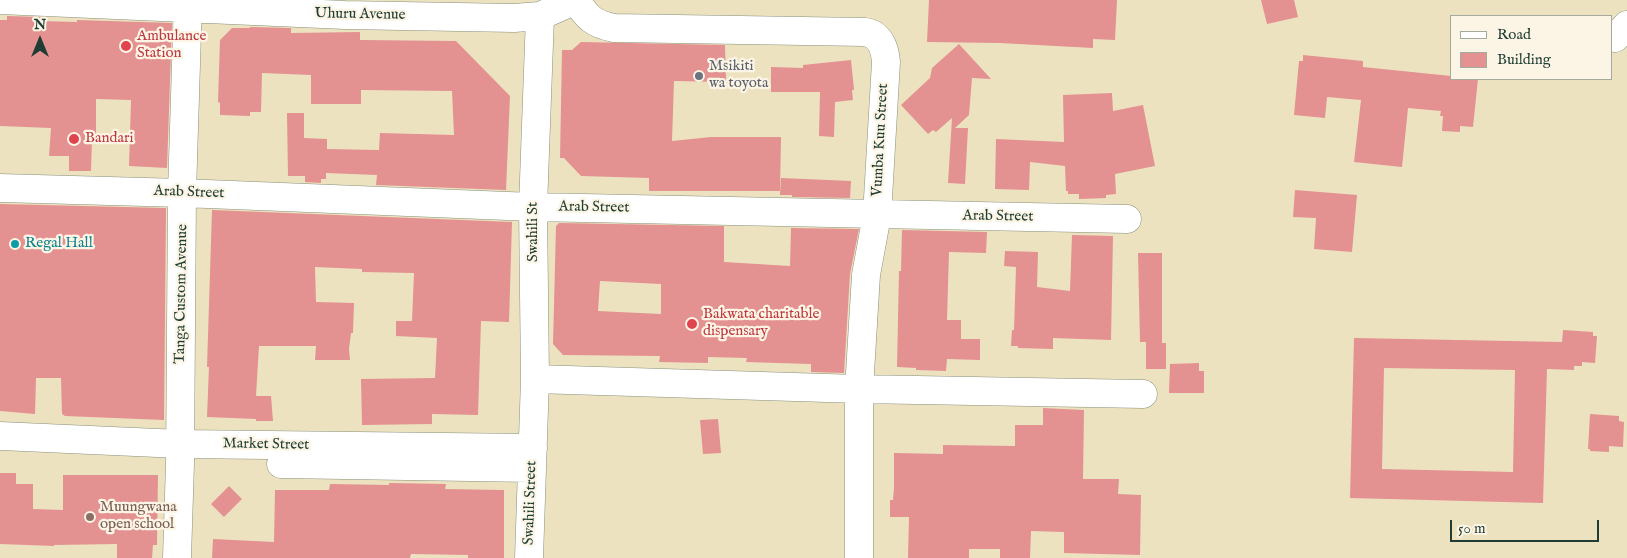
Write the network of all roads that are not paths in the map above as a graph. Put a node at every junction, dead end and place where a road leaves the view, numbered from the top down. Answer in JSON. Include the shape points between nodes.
{"nodes":[{"id":1,"x":0,"y":0,"type":"edge"},
{"id":2,"x":576,"y":0,"type":"edge"},
{"id":3,"x":188,"y":5,"type":"edge"},
{"id":4,"x":345,"y":7,"type":"edge"},
{"id":5,"x":540,"y":16,"type":"junction"},
{"id":6,"x":0,"y":188,"type":"edge"},
{"id":7,"x":182,"y":193,"type":"junction"},
{"id":8,"x":534,"y":207,"type":"junction"},
{"id":9,"x":876,"y":215,"type":"junction"},
{"id":10,"x":1127,"y":219,"type":"dead end"},
{"id":11,"x":536,"y":379,"type":"junction"},
{"id":12,"x":859,"y":389,"type":"junction"},
{"id":13,"x":1143,"y":394,"type":"dead end"},
{"id":14,"x":0,"y":436,"type":"edge"},
{"id":15,"x":180,"y":453,"type":"junction"},
{"id":16,"x":0,"y":454,"type":"edge"},
{"id":17,"x":532,"y":458,"type":"junction"},
{"id":18,"x":177,"y":558,"type":"edge"},
{"id":19,"x":529,"y":558,"type":"edge"},
{"id":20,"x":859,"y":558,"type":"edge"}],
"edges":[{"from":1,"to":3,"type":"street","name":"Uhuru Avenue"},
{"from":2,"to":5,"type":"street","name":"Uhuru Avenue"},
{"from":2,"to":9,"type":"street","name":"Vumba Kuu Street","via":[[585,16],[614,28],[865,32],[874,35],[882,44],[886,62]]},
{"from":3,"to":4,"type":"street","name":"Uhuru Avenue"},
{"from":3,"to":7,"type":"street","name":"Tanga Custom Avenue"},
{"from":4,"to":5,"type":"street","name":"Uhuru Avenue","via":[[514,18]]},
{"from":5,"to":8,"type":"street","name":"Swahili St"},
{"from":6,"to":7,"type":"street","name":"Arab Street"},
{"from":7,"to":8,"type":"street","name":"Arab Street"},
{"from":7,"to":15,"type":"street","name":"Tanga Custom Avenue"},
{"from":8,"to":9,"type":"street","name":"Arab Street"},
{"from":8,"to":11,"type":"street","name":"Swahili St"},
{"from":9,"to":10,"type":"street","name":"Arab Street"},
{"from":9,"to":12,"type":"street","name":"Vumba Kuu Street","via":[[866,275]]},
{"from":11,"to":12,"type":"street"},
{"from":11,"to":17,"type":"street","name":"Swahili St"},
{"from":12,"to":13,"type":"street"},
{"from":12,"to":20,"type":"street","name":"Vumba Kuu Street"},
{"from":14,"to":15,"type":"street","name":"Market Street"},
{"from":15,"to":16,"type":"street","name":"Market Street"},
{"from":15,"to":17,"type":"street","name":"Market Street"},
{"from":15,"to":18,"type":"street","name":"Tanga Custom Avenue"},
{"from":17,"to":19,"type":"street","name":"Swahili Street"}]}
